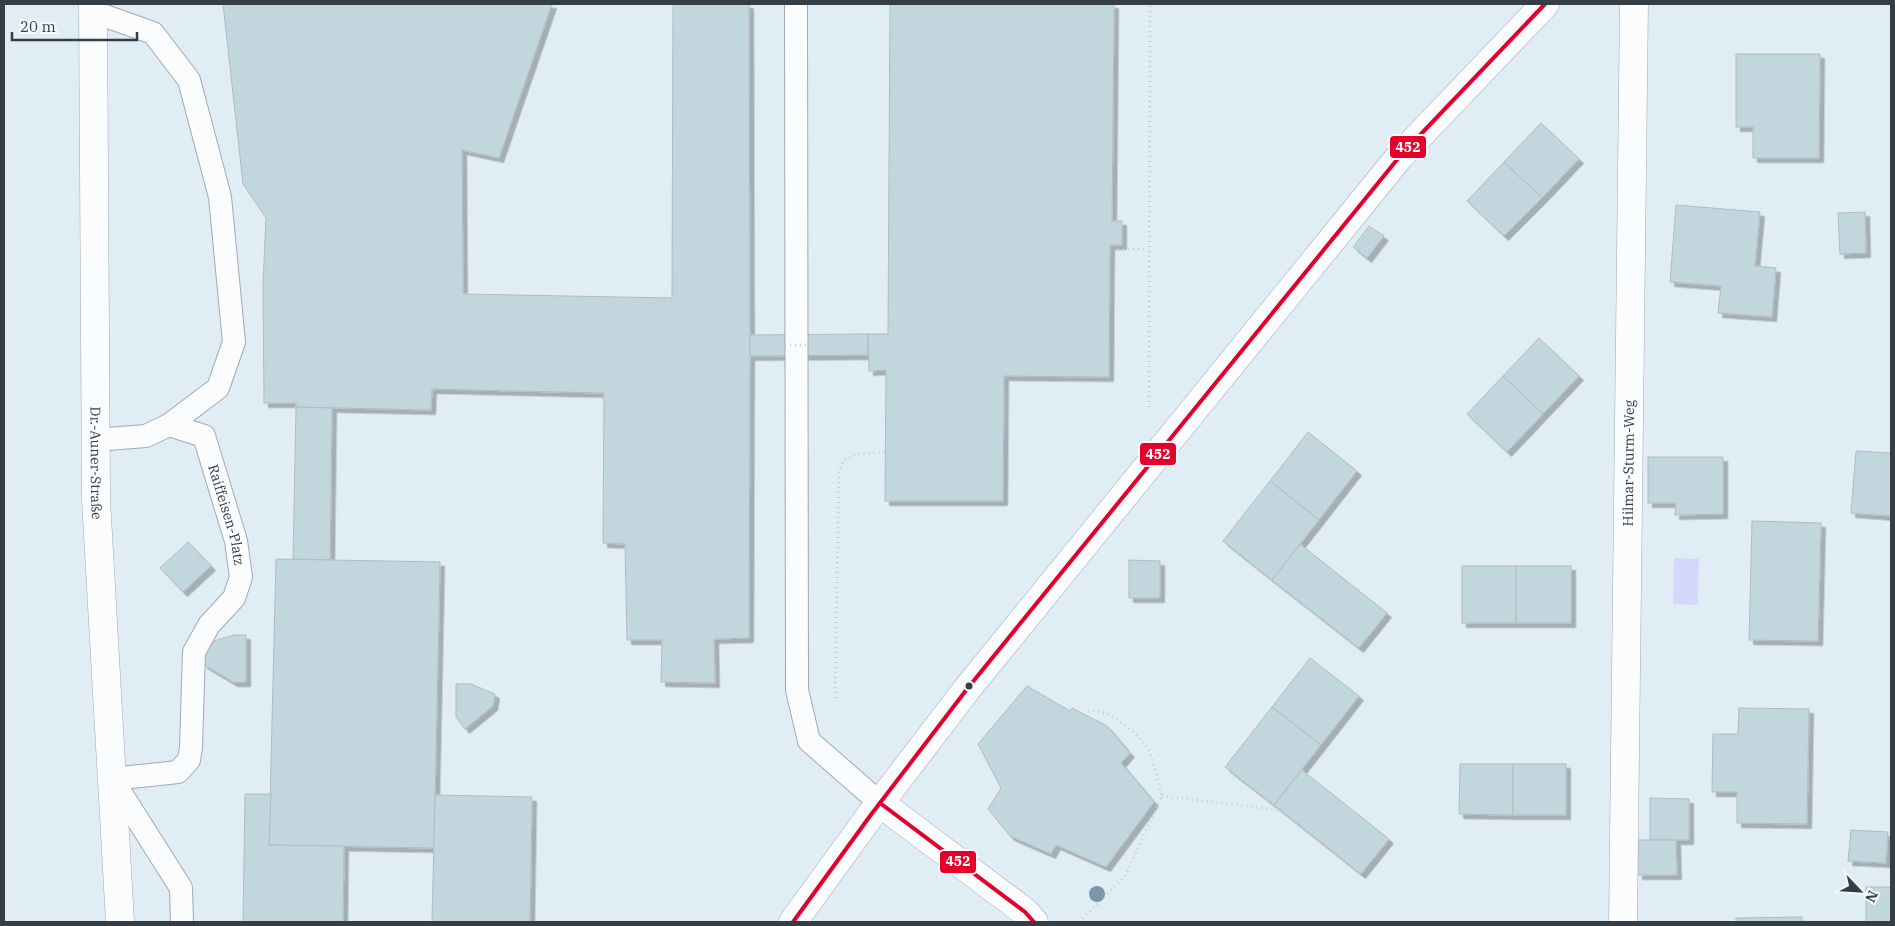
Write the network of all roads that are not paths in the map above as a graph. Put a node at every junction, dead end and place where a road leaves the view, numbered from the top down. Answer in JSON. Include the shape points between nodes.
{"nodes":[{"id":1,"x":796,"y":4,"type":"edge"},
{"id":2,"x":1545,"y":4,"type":"edge"},
{"id":3,"x":1634,"y":4,"type":"edge"},
{"id":4,"x":93,"y":8,"type":"edge"},
{"id":5,"x":168,"y":425,"type":"junction"},
{"id":6,"x":95,"y":440,"type":"junction"},
{"id":7,"x":112,"y":779,"type":"junction"},
{"id":8,"x":880,"y":803,"type":"junction"},
{"id":9,"x":120,"y":922,"type":"edge"},
{"id":10,"x":182,"y":922,"type":"edge"},
{"id":11,"x":793,"y":922,"type":"edge"},
{"id":12,"x":1034,"y":922,"type":"edge"},
{"id":13,"x":1623,"y":922,"type":"edge"}],
"edges":[{"from":1,"to":8,"type":"lane","via":[[797,690],[809,741]]},
{"from":2,"to":8,"type":"street","via":[[1400,156],[967,689]]},
{"from":3,"to":13,"type":"street","name":"Hilmar-Sturm-Weg"},
{"from":4,"to":5,"type":"lane","via":[[153,33],[189,80],[220,197],[234,342],[218,388]]},
{"from":4,"to":6,"type":"street","name":"Dr.-Auner-Straße"},
{"from":5,"to":6,"type":"lane","via":[[146,436]]},
{"from":5,"to":7,"type":"lane","name":"Raiffeisen-Platz","via":[[204,436],[236,541],[241,577],[234,598],[209,625],[194,652],[189,760],[178,772]]},
{"from":6,"to":7,"type":"street","name":"Dr.-Auner-Straße"},
{"from":7,"to":9,"type":"street","name":"Dr.-Auner-Straße"},
{"from":7,"to":10,"type":"lane","via":[[181,888]]},
{"from":8,"to":11,"type":"street"},
{"from":8,"to":12,"type":"street"}]}
